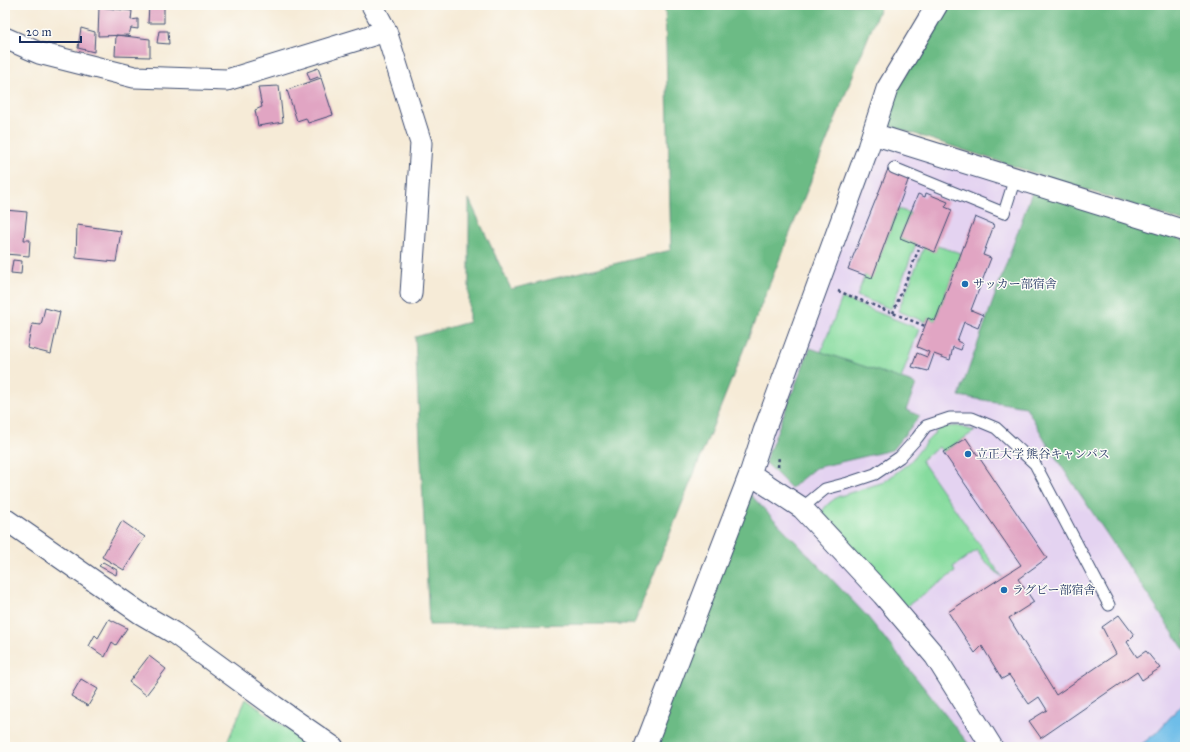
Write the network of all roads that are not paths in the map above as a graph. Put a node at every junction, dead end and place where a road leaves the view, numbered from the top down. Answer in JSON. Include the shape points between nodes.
{"nodes":[{"id":1,"x":372,"y":5,"type":"edge"},
{"id":2,"x":937,"y":5,"type":"edge"},
{"id":3,"x":386,"y":31,"type":"junction"},
{"id":4,"x":5,"y":38,"type":"edge"},
{"id":5,"x":873,"y":134,"type":"junction"},
{"id":6,"x":894,"y":168,"type":"dead end"},
{"id":7,"x":1015,"y":178,"type":"junction"},
{"id":8,"x":1185,"y":231,"type":"edge"},
{"id":9,"x":411,"y":294,"type":"dead end"},
{"id":10,"x":750,"y":474,"type":"junction"},
{"id":11,"x":802,"y":508,"type":"junction"},
{"id":12,"x":5,"y":519,"type":"edge"},
{"id":13,"x":1109,"y":605,"type":"dead end"},
{"id":14,"x":333,"y":747,"type":"edge"},
{"id":15,"x":645,"y":747,"type":"edge"},
{"id":16,"x":992,"y":747,"type":"edge"}],
"edges":[{"from":1,"to":3,"type":"street"},
{"from":2,"to":5,"type":"street","via":[[887,89]]},
{"from":3,"to":4,"type":"street","via":[[227,80],[134,77],[39,53]]},
{"from":3,"to":9,"type":"street","via":[[421,143]]},
{"from":5,"to":7,"type":"street"},
{"from":5,"to":10,"type":"street"},
{"from":6,"to":7,"type":"lane","via":[[1004,213]]},
{"from":7,"to":8,"type":"street"},
{"from":10,"to":11,"type":"street"},
{"from":10,"to":15,"type":"street"},
{"from":11,"to":13,"type":"lane","via":[[825,489],[875,474],[900,457],[926,426],[950,418],[972,418],[996,428],[1035,464]]},
{"from":11,"to":16,"type":"street","via":[[883,595],[935,656]]},
{"from":12,"to":14,"type":"street","via":[[140,613],[174,633]]}]}
